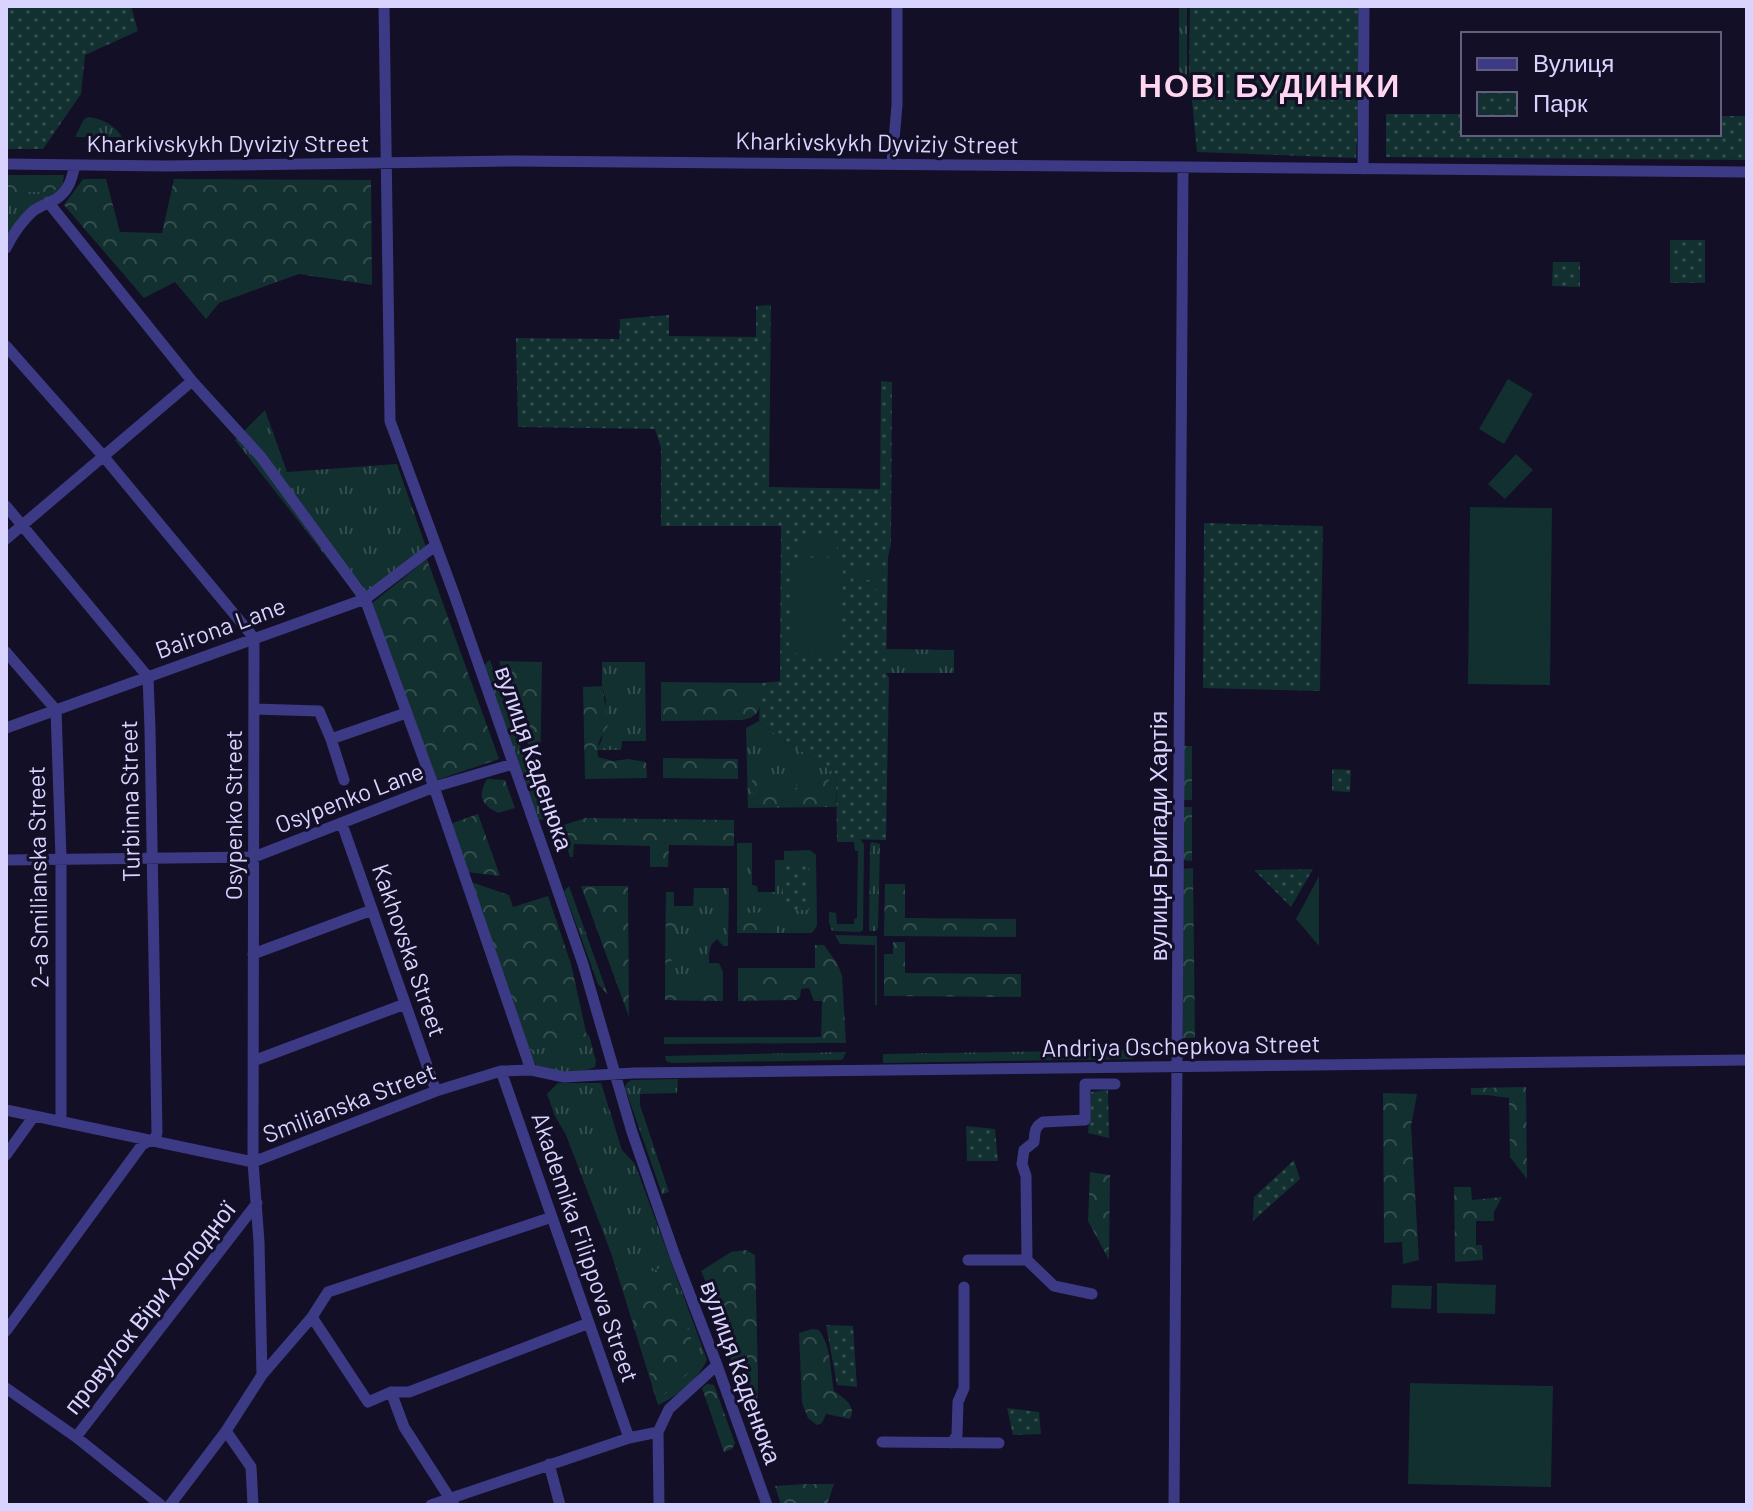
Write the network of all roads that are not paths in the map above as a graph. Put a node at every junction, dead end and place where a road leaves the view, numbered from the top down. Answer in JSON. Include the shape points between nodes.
{"nodes":[{"id":1,"x":384,"y":6,"type":"edge"},
{"id":2,"x":897,"y":6,"type":"edge"},
{"id":3,"x":1364,"y":6,"type":"edge"},
{"id":4,"x":386,"y":162,"type":"junction"},
{"id":5,"x":892,"y":163,"type":"junction"},
{"id":6,"x":6,"y":164,"type":"edge"},
{"id":7,"x":75,"y":165,"type":"junction"},
{"id":8,"x":1183,"y":168,"type":"junction"},
{"id":9,"x":1363,"y":169,"type":"junction"},
{"id":10,"x":1747,"y":172,"type":"edge"},
{"id":11,"x":48,"y":202,"type":"junction"},
{"id":12,"x":6,"y":248,"type":"edge"},
{"id":13,"x":6,"y":346,"type":"edge"},
{"id":14,"x":192,"y":381,"type":"junction"},
{"id":15,"x":104,"y":457,"type":"junction"},
{"id":16,"x":6,"y":506,"type":"edge"},
{"id":17,"x":23,"y":526,"type":"junction"},
{"id":18,"x":6,"y":539,"type":"edge"},
{"id":19,"x":436,"y":545,"type":"junction"},
{"id":20,"x":365,"y":599,"type":"junction"},
{"id":21,"x":254,"y":638,"type":"junction"},
{"id":22,"x":6,"y":652,"type":"edge"},
{"id":23,"x":12,"y":668,"type":"edge"},
{"id":24,"x":148,"y":677,"type":"junction"},
{"id":25,"x":254,"y":709,"type":"junction"},
{"id":26,"x":56,"y":710,"type":"junction"},
{"id":27,"x":406,"y":713,"type":"junction"},
{"id":28,"x":6,"y":728,"type":"edge"},
{"id":29,"x":331,"y":739,"type":"junction"},
{"id":30,"x":513,"y":764,"type":"junction"},
{"id":31,"x":344,"y":780,"type":"dead end"},
{"id":32,"x":434,"y":787,"type":"junction"},
{"id":33,"x":342,"y":824,"type":"junction"},
{"id":34,"x":254,"y":857,"type":"junction"},
{"id":35,"x":61,"y":858,"type":"junction"},
{"id":36,"x":152,"y":858,"type":"junction"},
{"id":37,"x":6,"y":860,"type":"edge"},
{"id":38,"x":372,"y":910,"type":"junction"},
{"id":39,"x":253,"y":954,"type":"junction"},
{"id":40,"x":405,"y":1004,"type":"junction"},
{"id":41,"x":1747,"y":1060,"type":"edge"},
{"id":42,"x":253,"y":1061,"type":"junction"},
{"id":43,"x":1177,"y":1067,"type":"junction"},
{"id":44,"x":531,"y":1070,"type":"junction"},
{"id":45,"x":501,"y":1071,"type":"junction"},
{"id":46,"x":615,"y":1075,"type":"junction"},
{"id":47,"x":1115,"y":1084,"type":"dead end"},
{"id":48,"x":436,"y":1091,"type":"junction"},
{"id":49,"x":6,"y":1110,"type":"edge"},
{"id":50,"x":34,"y":1116,"type":"junction"},
{"id":51,"x":61,"y":1121,"type":"junction"},
{"id":52,"x":148,"y":1141,"type":"junction"},
{"id":53,"x":6,"y":1155,"type":"edge"},
{"id":54,"x":253,"y":1162,"type":"junction"},
{"id":55,"x":257,"y":1203,"type":"junction"},
{"id":56,"x":552,"y":1217,"type":"junction"},
{"id":57,"x":968,"y":1260,"type":"dead end"},
{"id":58,"x":1027,"y":1260,"type":"junction"},
{"id":59,"x":964,"y":1287,"type":"dead end"},
{"id":60,"x":1092,"y":1294,"type":"dead end"},
{"id":61,"x":312,"y":1317,"type":"junction"},
{"id":62,"x":589,"y":1323,"type":"junction"},
{"id":63,"x":6,"y":1331,"type":"edge"},
{"id":64,"x":717,"y":1365,"type":"junction"},
{"id":65,"x":262,"y":1375,"type":"junction"},
{"id":66,"x":6,"y":1388,"type":"edge"},
{"id":67,"x":391,"y":1392,"type":"junction"},
{"id":68,"x":226,"y":1431,"type":"junction"},
{"id":69,"x":658,"y":1432,"type":"junction"},
{"id":70,"x":76,"y":1437,"type":"junction"},
{"id":71,"x":629,"y":1438,"type":"junction"},
{"id":72,"x":882,"y":1442,"type":"dead end"},
{"id":73,"x":952,"y":1443,"type":"junction"},
{"id":74,"x":999,"y":1443,"type":"dead end"},
{"id":75,"x":549,"y":1464,"type":"junction"},
{"id":76,"x":452,"y":1501,"type":"edge"},
{"id":77,"x":161,"y":1505,"type":"edge"},
{"id":78,"x":170,"y":1505,"type":"edge"},
{"id":79,"x":253,"y":1505,"type":"edge"},
{"id":80,"x":431,"y":1505,"type":"edge"},
{"id":81,"x":560,"y":1505,"type":"edge"},
{"id":82,"x":659,"y":1505,"type":"edge"},
{"id":83,"x":767,"y":1505,"type":"edge"},
{"id":84,"x":1174,"y":1505,"type":"edge"}],
"edges":[{"from":1,"to":4,"type":"street","name":"вулиця Каденюка"},
{"from":2,"to":5,"type":"street"},
{"from":3,"to":9,"type":"street"},
{"from":4,"to":5,"type":"street","name":"Kharkivskykh Dyviziy Street"},
{"from":4,"to":7,"type":"street","name":"Kharkivskykh Dyviziy Street"},
{"from":4,"to":19,"type":"street","name":"вулиця Каденюка","via":[[390,421]]},
{"from":5,"to":8,"type":"street","name":"Kharkivskykh Dyviziy Street"},
{"from":6,"to":7,"type":"street","name":"Kharkivskykh Dyviziy Street"},
{"from":7,"to":11,"type":"street","via":[[71,183]]},
{"from":8,"to":9,"type":"street","name":"Kharkivskykh Dyviziy Street"},
{"from":8,"to":43,"type":"street","name":"вулиця Бригади Хартія"},
{"from":9,"to":10,"type":"street","name":"Kharkivskykh Dyviziy Street"},
{"from":11,"to":12,"type":"street","via":[[16,229]]},
{"from":11,"to":14,"type":"street"},
{"from":13,"to":15,"type":"street"},
{"from":14,"to":15,"type":"street"},
{"from":14,"to":20,"type":"street","via":[[261,457]]},
{"from":15,"to":17,"type":"street"},
{"from":15,"to":21,"type":"street"},
{"from":16,"to":17,"type":"street"},
{"from":17,"to":18,"type":"street"},
{"from":17,"to":24,"type":"street"},
{"from":19,"to":20,"type":"street","name":"Bairona Lane"},
{"from":19,"to":30,"type":"street","name":"вулиця Каденюка"},
{"from":20,"to":21,"type":"street","name":"Bairona Lane"},
{"from":20,"to":27,"type":"street"},
{"from":21,"to":24,"type":"street","name":"Bairona Lane"},
{"from":21,"to":25,"type":"street","name":"Osypenko Street"},
{"from":22,"to":23,"type":"street"},
{"from":23,"to":26,"type":"street"},
{"from":24,"to":26,"type":"street","name":"Bairona Lane"},
{"from":24,"to":36,"type":"street","name":"Turbinna Street"},
{"from":25,"to":29,"type":"street","via":[[319,711]]},
{"from":25,"to":34,"type":"street","name":"Osypenko Street"},
{"from":26,"to":28,"type":"street","name":"Bairona Lane"},
{"from":26,"to":35,"type":"street","name":"2-a Smilianska Street"},
{"from":27,"to":29,"type":"street"},
{"from":27,"to":32,"type":"street"},
{"from":29,"to":31,"type":"street"},
{"from":30,"to":32,"type":"street","name":"Osypenko Lane"},
{"from":30,"to":46,"type":"street","name":"вулиця Каденюка","via":[[583,964]]},
{"from":32,"to":33,"type":"street","name":"Osypenko Lane"},
{"from":32,"to":44,"type":"street"},
{"from":33,"to":34,"type":"street","name":"Osypenko Lane"},
{"from":33,"to":38,"type":"street","name":"Kakhovska Street"},
{"from":34,"to":36,"type":"street","name":"Osypenko Lane"},
{"from":34,"to":39,"type":"street","name":"Osypenko Street"},
{"from":35,"to":36,"type":"street","name":"Osypenko Lane"},
{"from":35,"to":37,"type":"street","name":"Osypenko Lane"},
{"from":35,"to":51,"type":"street","name":"2-a Smilianska Street"},
{"from":36,"to":52,"type":"street","name":"Turbinna Street","via":[[157,1133]]},
{"from":38,"to":39,"type":"street"},
{"from":38,"to":40,"type":"street","name":"Kakhovska Street"},
{"from":39,"to":42,"type":"street","name":"Osypenko Street"},
{"from":40,"to":42,"type":"street"},
{"from":40,"to":48,"type":"street","name":"Kakhovska Street"},
{"from":41,"to":43,"type":"street","name":"Andriya Oschepkova Street"},
{"from":42,"to":54,"type":"street","name":"Osypenko Street"},
{"from":43,"to":46,"type":"street","name":"Andriya Oschepkova Street"},
{"from":43,"to":84,"type":"street","name":"вулиця Бригади Хартія"},
{"from":44,"to":45,"type":"street","name":"Smilianska Street"},
{"from":44,"to":46,"type":"street","name":"Smilianska Street","via":[[564,1077]]},
{"from":45,"to":48,"type":"street","name":"Smilianska Street"},
{"from":45,"to":56,"type":"street","name":"Akademika Filippova Street"},
{"from":46,"to":64,"type":"street","name":"вулиця Каденюка"},
{"from":47,"to":58,"type":"street","via":[[1085,1084],[1085,1120],[1043,1122],[1024,1150]]},
{"from":48,"to":54,"type":"street","name":"Smilianska Street"},
{"from":49,"to":50,"type":"street","name":"Smilianska Street"},
{"from":50,"to":51,"type":"street","name":"Smilianska Street"},
{"from":50,"to":53,"type":"street"},
{"from":51,"to":52,"type":"street","name":"Smilianska Street"},
{"from":52,"to":54,"type":"street","name":"Smilianska Street"},
{"from":52,"to":63,"type":"street"},
{"from":54,"to":55,"type":"street","name":"Osypenko Street"},
{"from":55,"to":65,"type":"street","name":"Osypenko Street"},
{"from":55,"to":70,"type":"street","name":"провулок Віри Холодної"},
{"from":56,"to":61,"type":"street","via":[[328,1292]]},
{"from":56,"to":62,"type":"street","name":"Akademika Filippova Street"},
{"from":57,"to":58,"type":"street"},
{"from":58,"to":60,"type":"street","via":[[1054,1286]]},
{"from":59,"to":73,"type":"street","via":[[964,1388]]},
{"from":61,"to":65,"type":"street"},
{"from":61,"to":67,"type":"street","via":[[368,1402]]},
{"from":62,"to":67,"type":"street","via":[[409,1392]]},
{"from":62,"to":71,"type":"street","name":"Akademika Filippova Street"},
{"from":64,"to":69,"type":"street","via":[[669,1409]]},
{"from":64,"to":83,"type":"street","name":"вулиця Каденюка"},
{"from":65,"to":68,"type":"street"},
{"from":66,"to":70,"type":"street"},
{"from":67,"to":76,"type":"street","via":[[404,1427]]},
{"from":68,"to":78,"type":"street"},
{"from":68,"to":79,"type":"street","via":[[251,1467]]},
{"from":69,"to":71,"type":"street"},
{"from":69,"to":82,"type":"street"},
{"from":70,"to":77,"type":"street"},
{"from":71,"to":75,"type":"street"},
{"from":72,"to":73,"type":"street"},
{"from":73,"to":74,"type":"street"},
{"from":75,"to":76,"type":"street"},
{"from":75,"to":81,"type":"street"},
{"from":76,"to":80,"type":"street"}]}
